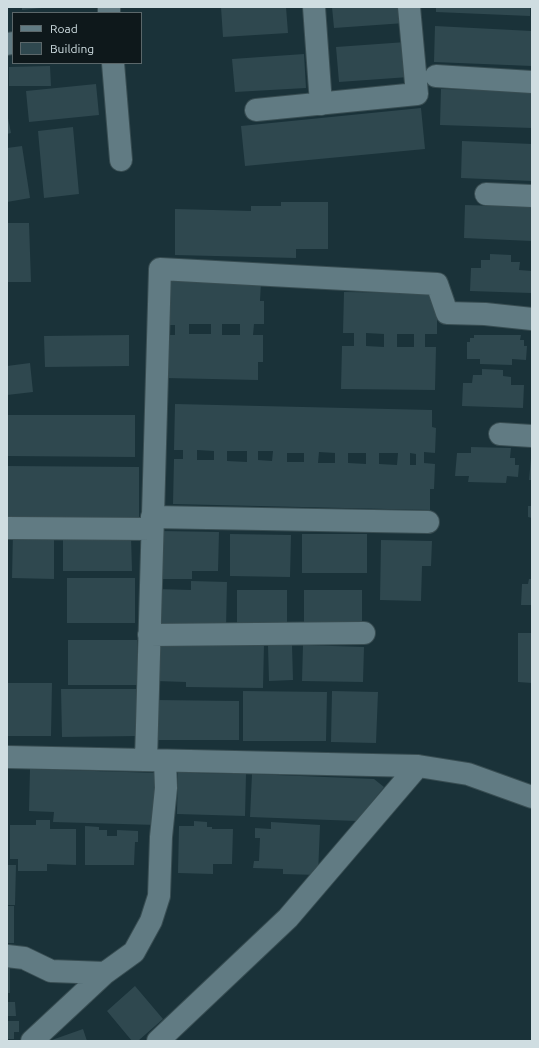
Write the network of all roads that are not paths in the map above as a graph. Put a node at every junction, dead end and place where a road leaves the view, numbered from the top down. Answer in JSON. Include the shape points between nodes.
{"nodes":[{"id":1,"x":314,"y":7,"type":"edge"},
{"id":2,"x":409,"y":7,"type":"edge"},
{"id":3,"x":113,"y":64,"type":"edge"},
{"id":4,"x":436,"y":76,"type":"dead end"},
{"id":5,"x":532,"y":82,"type":"edge"},
{"id":6,"x":321,"y":104,"type":"junction"},
{"id":7,"x":256,"y":110,"type":"dead end"},
{"id":8,"x":121,"y":160,"type":"dead end"},
{"id":9,"x":486,"y":194,"type":"dead end"},
{"id":10,"x":532,"y":196,"type":"edge"},
{"id":11,"x":532,"y":319,"type":"edge"},
{"id":12,"x":500,"y":434,"type":"dead end"},
{"id":13,"x":532,"y":436,"type":"edge"},
{"id":14,"x":428,"y":522,"type":"dead end"},
{"id":15,"x":152,"y":523,"type":"junction"},
{"id":16,"x":7,"y":528,"type":"edge"},
{"id":17,"x":364,"y":633,"type":"dead end"},
{"id":18,"x":149,"y":635,"type":"junction"},
{"id":19,"x":7,"y":757,"type":"edge"},
{"id":20,"x":156,"y":760,"type":"junction"},
{"id":21,"x":418,"y":766,"type":"junction"},
{"id":22,"x":532,"y":797,"type":"edge"},
{"id":23,"x":7,"y":956,"type":"edge"},
{"id":24,"x":105,"y":973,"type":"junction"},
{"id":25,"x":32,"y":1041,"type":"edge"},
{"id":26,"x":158,"y":1041,"type":"edge"}],
"edges":[{"from":1,"to":6,"type":"street"},
{"from":2,"to":6,"type":"street","via":[[417,94]]},
{"from":3,"to":8,"type":"street"},
{"from":4,"to":5,"type":"street"},
{"from":6,"to":7,"type":"street"},
{"from":9,"to":10,"type":"street"},
{"from":11,"to":15,"type":"street","via":[[447,313],[437,284],[160,268]]},
{"from":12,"to":13,"type":"street"},
{"from":14,"to":15,"type":"street"},
{"from":15,"to":16,"type":"street"},
{"from":15,"to":18,"type":"street"},
{"from":17,"to":18,"type":"street"},
{"from":18,"to":20,"type":"street"},
{"from":19,"to":20,"type":"street"},
{"from":20,"to":21,"type":"street"},
{"from":20,"to":24,"type":"street","via":[[166,788],[159,896],[151,921],[134,952]]},
{"from":21,"to":22,"type":"street","via":[[468,774]]},
{"from":21,"to":26,"type":"street","via":[[288,918]]},
{"from":23,"to":24,"type":"street","via":[[24,958],[51,972]]},
{"from":24,"to":25,"type":"street"}]}
